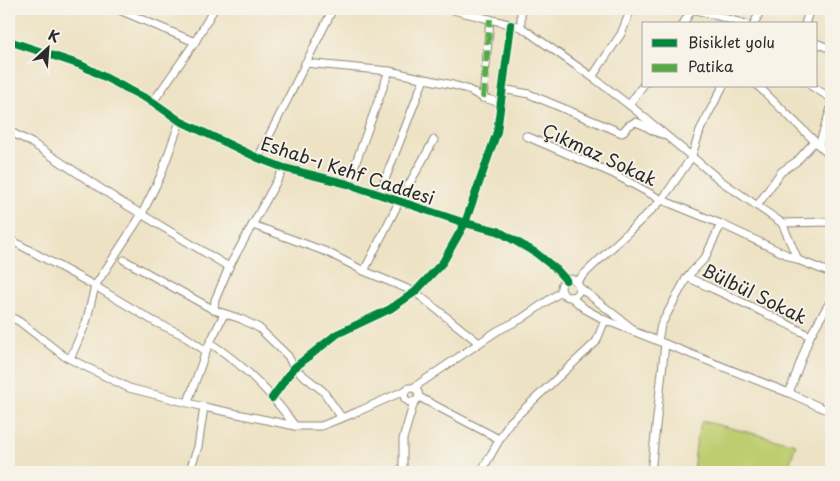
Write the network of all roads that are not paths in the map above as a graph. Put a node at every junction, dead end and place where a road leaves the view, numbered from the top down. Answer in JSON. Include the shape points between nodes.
{"nodes":[{"id":1,"x":12,"y":9,"type":"edge"},
{"id":2,"x":117,"y":9,"type":"edge"},
{"id":3,"x":214,"y":9,"type":"edge"},
{"id":4,"x":334,"y":9,"type":"edge"},
{"id":5,"x":450,"y":9,"type":"edge"},
{"id":6,"x":521,"y":9,"type":"edge"},
{"id":7,"x":631,"y":9,"type":"edge"},
{"id":8,"x":692,"y":9,"type":"edge"},
{"id":9,"x":761,"y":9,"type":"edge"},
{"id":10,"x":810,"y":9,"type":"edge"},
{"id":11,"x":712,"y":12,"type":"edge"},
{"id":12,"x":9,"y":15,"type":"edge"},
{"id":13,"x":490,"y":19,"type":"junction"},
{"id":14,"x":684,"y":22,"type":"edge"},
{"id":15,"x":740,"y":22,"type":"edge"},
{"id":16,"x":755,"y":22,"type":"edge"},
{"id":17,"x":806,"y":22,"type":"edge"},
{"id":18,"x":511,"y":25,"type":"junction"},
{"id":19,"x":521,"y":27,"type":"junction"},
{"id":20,"x":9,"y":41,"type":"edge"},
{"id":21,"x":195,"y":42,"type":"junction"},
{"id":22,"x":818,"y":44,"type":"edge"},
{"id":23,"x":831,"y":49,"type":"edge"},
{"id":24,"x":305,"y":63,"type":"junction"},
{"id":25,"x":389,"y":71,"type":"junction"},
{"id":26,"x":592,"y":77,"type":"junction"},
{"id":27,"x":424,"y":79,"type":"junction"},
{"id":28,"x":642,"y":87,"type":"edge"},
{"id":29,"x":722,"y":88,"type":"edge"},
{"id":30,"x":760,"y":88,"type":"edge"},
{"id":31,"x":814,"y":88,"type":"edge"},
{"id":32,"x":502,"y":89,"type":"junction"},
{"id":33,"x":483,"y":98,"type":"junction"},
{"id":34,"x":831,"y":98,"type":"edge"},
{"id":35,"x":153,"y":102,"type":"junction"},
{"id":36,"x":502,"y":103,"type":"junction"},
{"id":37,"x":629,"y":105,"type":"junction"},
{"id":38,"x":831,"y":108,"type":"edge"},
{"id":39,"x":180,"y":121,"type":"junction"},
{"id":40,"x":9,"y":131,"type":"edge"},
{"id":41,"x":526,"y":136,"type":"dead end"},
{"id":42,"x":665,"y":136,"type":"junction"},
{"id":43,"x":434,"y":140,"type":"dead end"},
{"id":44,"x":817,"y":143,"type":"junction"},
{"id":45,"x":831,"y":157,"type":"edge"},
{"id":46,"x":258,"y":158,"type":"junction"},
{"id":47,"x":691,"y":158,"type":"junction"},
{"id":48,"x":284,"y":168,"type":"junction"},
{"id":49,"x":348,"y":184,"type":"junction"},
{"id":50,"x":379,"y":195,"type":"junction"},
{"id":51,"x":662,"y":200,"type":"junction"},
{"id":52,"x":399,"y":202,"type":"junction"},
{"id":53,"x":757,"y":206,"type":"junction"},
{"id":54,"x":142,"y":214,"type":"junction"},
{"id":55,"x":831,"y":222,"type":"edge"},
{"id":56,"x":465,"y":223,"type":"junction"},
{"id":57,"x":782,"y":223,"type":"junction"},
{"id":58,"x":253,"y":224,"type":"junction"},
{"id":59,"x":721,"y":224,"type":"junction"},
{"id":60,"x":9,"y":238,"type":"edge"},
{"id":61,"x":124,"y":260,"type":"dead end"},
{"id":62,"x":798,"y":260,"type":"junction"},
{"id":63,"x":229,"y":267,"type":"junction"},
{"id":64,"x":364,"y":271,"type":"junction"},
{"id":65,"x":831,"y":273,"type":"edge"},
{"id":66,"x":687,"y":277,"type":"junction"},
{"id":67,"x":566,"y":280,"type":"junction"},
{"id":68,"x":577,"y":285,"type":"junction"},
{"id":69,"x":95,"y":286,"type":"junction"},
{"id":70,"x":562,"y":291,"type":"junction"},
{"id":71,"x":415,"y":292,"type":"junction"},
{"id":72,"x":591,"y":296,"type":"junction"},
{"id":73,"x":571,"y":297,"type":"junction"},
{"id":74,"x":831,"y":300,"type":"edge"},
{"id":75,"x":581,"y":306,"type":"junction"},
{"id":76,"x":214,"y":310,"type":"junction"},
{"id":77,"x":825,"y":312,"type":"junction"},
{"id":78,"x":224,"y":314,"type":"junction"},
{"id":79,"x":9,"y":316,"type":"edge"},
{"id":80,"x":831,"y":318,"type":"edge"},
{"id":81,"x":605,"y":320,"type":"junction"},
{"id":82,"x":639,"y":333,"type":"junction"},
{"id":83,"x":810,"y":336,"type":"junction"},
{"id":84,"x":662,"y":342,"type":"junction"},
{"id":85,"x":210,"y":343,"type":"junction"},
{"id":86,"x":479,"y":343,"type":"junction"},
{"id":87,"x":206,"y":351,"type":"junction"},
{"id":88,"x":70,"y":359,"type":"junction"},
{"id":89,"x":294,"y":368,"type":"junction"},
{"id":90,"x":434,"y":374,"type":"junction"},
{"id":91,"x":409,"y":389,"type":"junction"},
{"id":92,"x":789,"y":393,"type":"junction"},
{"id":93,"x":272,"y":398,"type":"junction"},
{"id":94,"x":413,"y":398,"type":"junction"},
{"id":95,"x":384,"y":401,"type":"junction"},
{"id":96,"x":188,"y":402,"type":"junction"},
{"id":97,"x":204,"y":407,"type":"junction"},
{"id":98,"x":829,"y":409,"type":"edge"},
{"id":99,"x":342,"y":418,"type":"junction"},
{"id":100,"x":295,"y":426,"type":"junction"},
{"id":101,"x":499,"y":439,"type":"junction"},
{"id":102,"x":405,"y":470,"type":"edge"},
{"id":103,"x":189,"y":472,"type":"edge"},
{"id":104,"x":481,"y":472,"type":"edge"},
{"id":105,"x":650,"y":472,"type":"edge"}],
"edges":[{"from":1,"to":12,"type":"street"},
{"from":2,"to":21,"type":"street"},
{"from":3,"to":21,"type":"street"},
{"from":4,"to":24,"type":"street"},
{"from":5,"to":13,"type":"street"},
{"from":6,"to":19,"type":"street"},
{"from":7,"to":26,"type":"street","via":[[621,34]]},
{"from":8,"to":11,"type":"street"},
{"from":8,"to":14,"type":"street"},
{"from":9,"to":16,"type":"street"},
{"from":10,"to":17,"type":"street"},
{"from":11,"to":15,"type":"street"},
{"from":13,"to":18,"type":"street"},
{"from":13,"to":33,"type":"street"},
{"from":18,"to":19,"type":"street"},
{"from":18,"to":32,"type":"street"},
{"from":19,"to":26,"type":"street"},
{"from":20,"to":35,"type":"street","name":"Eshab-ı Kehf Caddesi","via":[[81,65]]},
{"from":21,"to":35,"type":"street"},
{"from":22,"to":23,"type":"street"},
{"from":24,"to":25,"type":"street"},
{"from":24,"to":46,"type":"street"},
{"from":25,"to":27,"type":"street"},
{"from":25,"to":49,"type":"street"},
{"from":26,"to":37,"type":"street"},
{"from":27,"to":33,"type":"street","via":[[467,89]]},
{"from":27,"to":50,"type":"street"},
{"from":28,"to":37,"type":"street"},
{"from":29,"to":47,"type":"street","via":[[701,128]]},
{"from":30,"to":44,"type":"street"},
{"from":31,"to":34,"type":"street"},
{"from":32,"to":36,"type":"street"},
{"from":32,"to":42,"type":"street","via":[[529,94],[622,132],[635,122]]},
{"from":33,"to":36,"type":"street"},
{"from":35,"to":39,"type":"street","name":"Eshab-ı Kehf Caddesi"},
{"from":36,"to":56,"type":"street","via":[[497,132]]},
{"from":37,"to":42,"type":"street"},
{"from":38,"to":44,"type":"street"},
{"from":39,"to":46,"type":"street","name":"Eshab-ı Kehf Caddesi"},
{"from":39,"to":54,"type":"street","via":[[161,175]]},
{"from":40,"to":54,"type":"street"},
{"from":41,"to":51,"type":"street","name":"Çıkmaz Sokak","via":[[612,172]]},
{"from":42,"to":47,"type":"street"},
{"from":43,"to":52,"type":"street"},
{"from":44,"to":45,"type":"street"},
{"from":44,"to":53,"type":"street","via":[[781,172]]},
{"from":46,"to":48,"type":"street","name":"Eshab-ı Kehf Caddesi"},
{"from":47,"to":51,"type":"street"},
{"from":47,"to":53,"type":"street"},
{"from":48,"to":49,"type":"street","name":"Eshab-ı Kehf Caddesi"},
{"from":48,"to":58,"type":"street"},
{"from":49,"to":50,"type":"street","name":"Eshab-ı Kehf Caddesi"},
{"from":50,"to":52,"type":"street","name":"Eshab-ı Kehf Caddesi"},
{"from":51,"to":59,"type":"street","name":"Çıkmaz Sokak"},
{"from":51,"to":68,"type":"street"},
{"from":52,"to":56,"type":"street","name":"Eshab-ı Kehf Caddesi"},
{"from":52,"to":64,"type":"street"},
{"from":53,"to":57,"type":"street"},
{"from":54,"to":63,"type":"street"},
{"from":54,"to":69,"type":"street"},
{"from":55,"to":57,"type":"street"},
{"from":56,"to":67,"type":"street","name":"Eshab-ı Kehf Caddesi","via":[[498,231],[516,241],[556,269]]},
{"from":56,"to":71,"type":"street","via":[[443,262]]},
{"from":57,"to":62,"type":"street"},
{"from":58,"to":63,"type":"street"},
{"from":58,"to":64,"type":"street","via":[[327,252]]},
{"from":59,"to":62,"type":"street","name":"Çıkmaz Sokak"},
{"from":59,"to":66,"type":"street","via":[[705,258]]},
{"from":60,"to":69,"type":"street"},
{"from":61,"to":76,"type":"street"},
{"from":62,"to":65,"type":"street","name":"Çıkmaz Sokak"},
{"from":63,"to":76,"type":"street"},
{"from":64,"to":71,"type":"street"},
{"from":66,"to":83,"type":"street","name":"Bülbül Sokak"},
{"from":66,"to":84,"type":"street","via":[[661,325]]},
{"from":67,"to":68,"type":"street","via":[[573,280]]},
{"from":67,"to":70,"type":"street"},
{"from":68,"to":72,"type":"street"},
{"from":68,"to":73,"type":"street","via":[[577,294]]},
{"from":69,"to":87,"type":"street"},
{"from":69,"to":88,"type":"street","via":[[86,323]]},
{"from":70,"to":73,"type":"street"},
{"from":70,"to":86,"type":"street"},
{"from":71,"to":86,"type":"street"},
{"from":71,"to":89,"type":"street","via":[[390,310],[338,334]]},
{"from":72,"to":75,"type":"street"},
{"from":72,"to":82,"type":"street"},
{"from":73,"to":75,"type":"street"},
{"from":74,"to":77,"type":"street"},
{"from":75,"to":81,"type":"street"},
{"from":76,"to":78,"type":"street"},
{"from":77,"to":80,"type":"street"},
{"from":77,"to":83,"type":"street"},
{"from":78,"to":85,"type":"street"},
{"from":78,"to":89,"type":"street","via":[[259,328],[288,356]]},
{"from":79,"to":88,"type":"street"},
{"from":81,"to":82,"type":"street"},
{"from":81,"to":101,"type":"street","via":[[596,342],[509,423]]},
{"from":82,"to":84,"type":"street"},
{"from":83,"to":92,"type":"street"},
{"from":84,"to":92,"type":"street"},
{"from":84,"to":105,"type":"street"},
{"from":85,"to":87,"type":"street"},
{"from":85,"to":93,"type":"street"},
{"from":86,"to":90,"type":"street"},
{"from":87,"to":96,"type":"street"},
{"from":88,"to":96,"type":"street","via":[[129,388]]},
{"from":89,"to":93,"type":"street"},
{"from":89,"to":99,"type":"street","via":[[323,391]]},
{"from":90,"to":91,"type":"street"},
{"from":90,"to":94,"type":"street"},
{"from":91,"to":94,"type":"street","via":[[404,394]]},
{"from":91,"to":94,"type":"street","via":[[417,390]]},
{"from":91,"to":95,"type":"street"},
{"from":92,"to":98,"type":"street"},
{"from":93,"to":100,"type":"street"},
{"from":94,"to":95,"type":"street"},
{"from":94,"to":101,"type":"street"},
{"from":94,"to":102,"type":"street","via":[[403,439]]},
{"from":95,"to":99,"type":"street"},
{"from":96,"to":97,"type":"street"},
{"from":97,"to":100,"type":"street"},
{"from":97,"to":103,"type":"street","via":[[198,447]]},
{"from":99,"to":100,"type":"street","via":[[321,426]]},
{"from":101,"to":104,"type":"street"}]}
